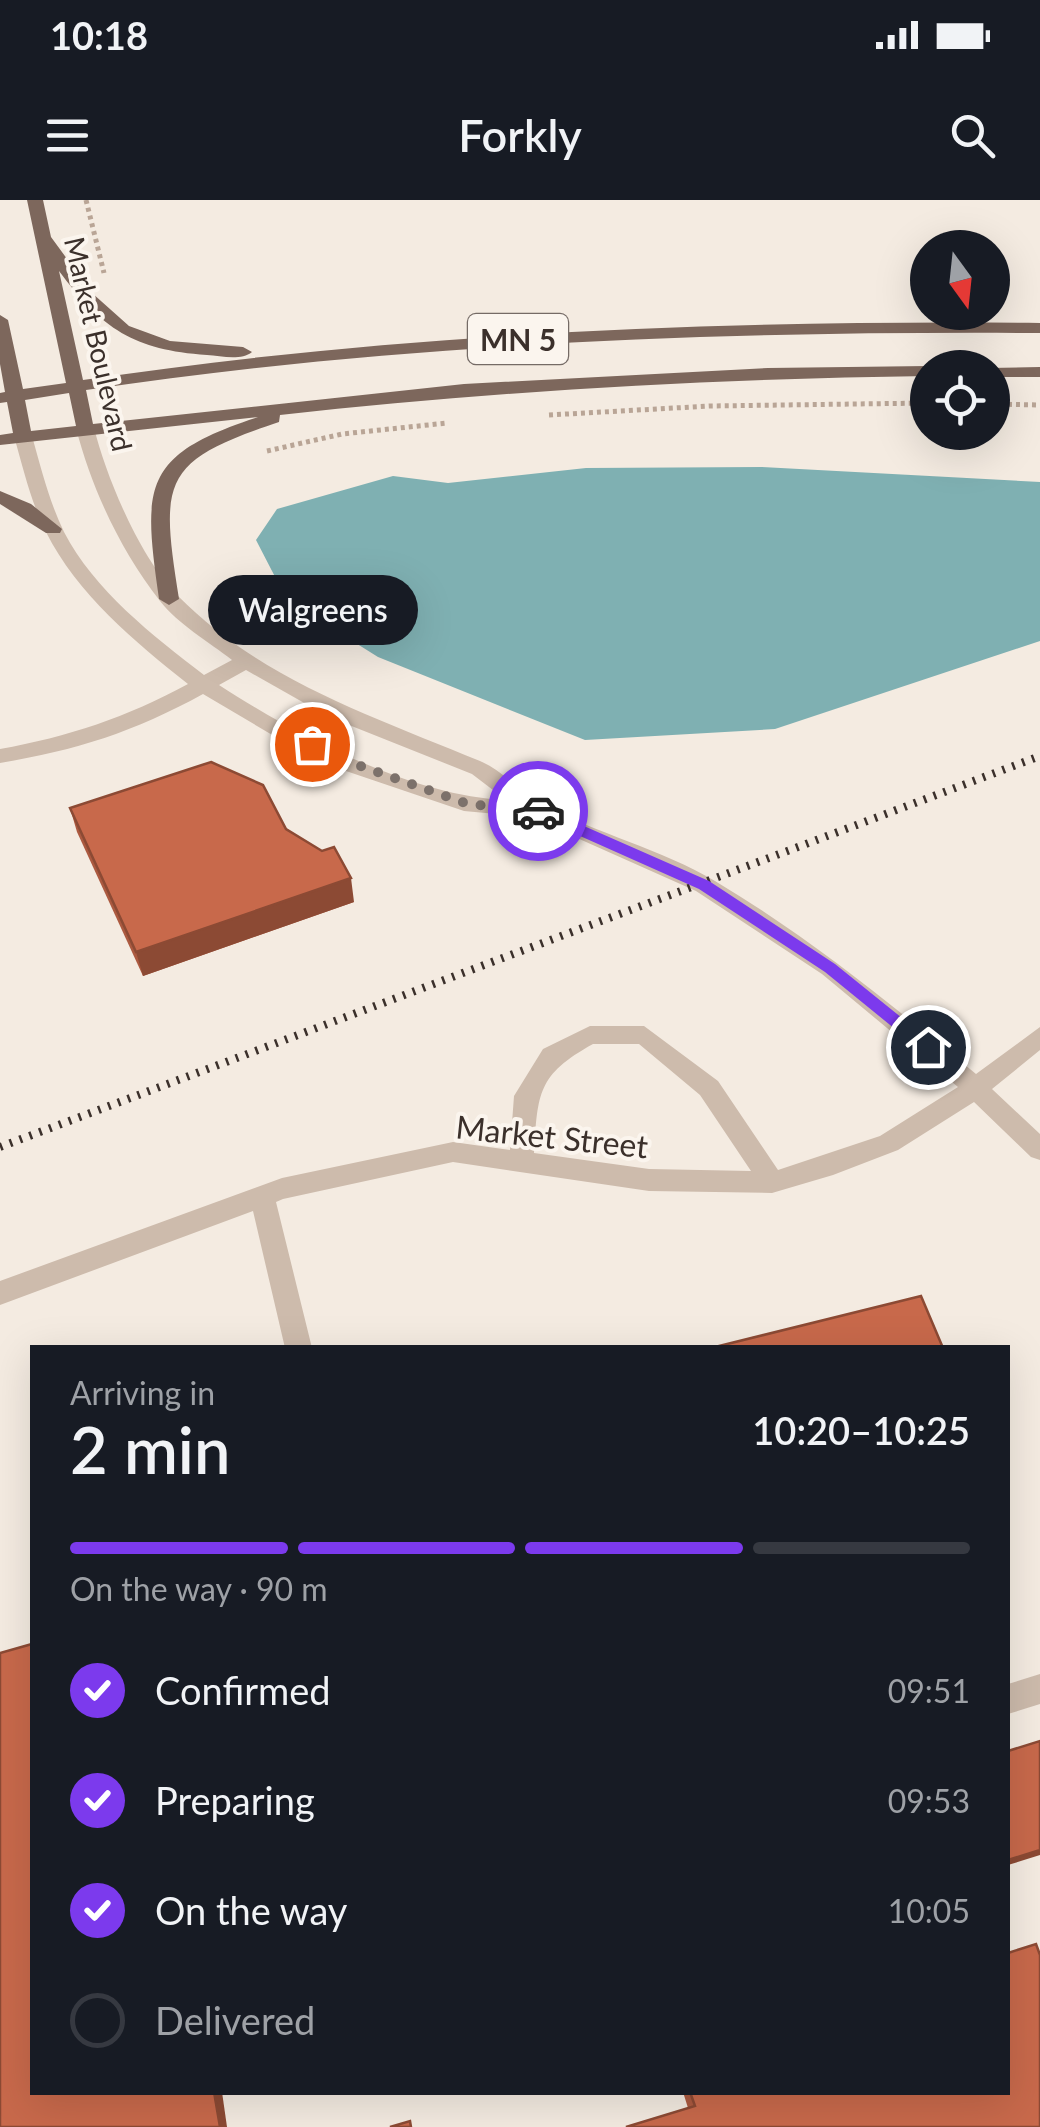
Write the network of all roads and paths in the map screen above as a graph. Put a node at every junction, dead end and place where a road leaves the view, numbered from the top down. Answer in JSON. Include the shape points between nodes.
{"nodes":[{"id":1,"x":35,"y":200,"type":"edge"},
{"id":2,"x":86,"y":200,"type":"edge"},
{"id":3,"x":43,"y":237,"type":"junction"},
{"id":4,"x":108,"y":288,"type":"dead end"},
{"id":5,"x":0,"y":320,"type":"edge"},
{"id":6,"x":1040,"y":328,"type":"edge"},
{"id":7,"x":358,"y":352,"type":"junction"},
{"id":8,"x":910,"y":372,"type":"edge"},
{"id":9,"x":1010,"y":372,"type":"edge"},
{"id":10,"x":1040,"y":372,"type":"edge"},
{"id":11,"x":76,"y":387,"type":"junction"},
{"id":12,"x":7,"y":397,"type":"edge"},
{"id":13,"x":381,"y":397,"type":"junction"},
{"id":14,"x":910,"y":403,"type":"edge"},
{"id":15,"x":1010,"y":404,"type":"edge"},
{"id":16,"x":1040,"y":405,"type":"edge"},
{"id":17,"x":542,"y":416,"type":"dead end"},
{"id":18,"x":450,"y":423,"type":"dead end"},
{"id":19,"x":85,"y":428,"type":"junction"},
{"id":20,"x":23,"y":436,"type":"junction"},
{"id":21,"x":0,"y":440,"type":"edge"},
{"id":22,"x":249,"y":455,"type":"dead end"},
{"id":23,"x":0,"y":497,"type":"edge"},
{"id":24,"x":53,"y":529,"type":"junction"},
{"id":25,"x":168,"y":599,"type":"junction"},
{"id":26,"x":246,"y":662,"type":"junction"},
{"id":27,"x":204,"y":685,"type":"junction"},
{"id":28,"x":0,"y":756,"type":"edge"},
{"id":29,"x":533,"y":809,"type":"junction"},
{"id":30,"x":1040,"y":1036,"type":"edge"},
{"id":31,"x":976,"y":1088,"type":"junction"},
{"id":32,"x":1040,"y":1150,"type":"edge"},
{"id":33,"x":522,"y":1162,"type":"junction"},
{"id":34,"x":772,"y":1182,"type":"junction"},
{"id":35,"x":262,"y":1196,"type":"junction"},
{"id":36,"x":0,"y":1293,"type":"edge"},
{"id":37,"x":298,"y":1345,"type":"edge"},
{"id":38,"x":1040,"y":1689,"type":"edge"},
{"id":39,"x":1010,"y":1698,"type":"edge"}],
"edges":[{"from":1,"to":3,"type":"main road","name":"Market Boulevard"},
{"from":2,"to":4,"type":"path"},
{"from":3,"to":7,"type":"main road","via":[[86,299],[136,338],[199,350]]},
{"from":3,"to":11,"type":"main road","name":"Market Boulevard"},
{"from":5,"to":12,"type":"main road","name":"Market Boulevard"},
{"from":6,"to":7,"type":"main road","number":"MN 5","via":[[724,329]]},
{"from":7,"to":11,"type":"main road","number":"MN 5"},
{"from":8,"to":13,"type":"main road","number":"MN 5","via":[[610,380]]},
{"from":9,"to":10,"type":"main road"},
{"from":11,"to":12,"type":"main road","number":"MN 5"},
{"from":11,"to":19,"type":"main road","name":"Market Boulevard"},
{"from":12,"to":20,"type":"main road","name":"Market Boulevard"},
{"from":13,"to":19,"type":"main road","number":"MN 5"},
{"from":13,"to":25,"type":"main road","via":[[270,419],[183,456],[160,490],[157,511]]},
{"from":14,"to":17,"type":"path"},
{"from":15,"to":16,"type":"path"},
{"from":18,"to":22,"type":"path","via":[[342,434]]},
{"from":19,"to":20,"type":"main road","number":"MN 5"},
{"from":19,"to":25,"type":"street","name":"Market Boulevard","via":[[124,531]]},
{"from":20,"to":21,"type":"main road","number":"MN 5"},
{"from":20,"to":24,"type":"street","name":"Market Boulevard"},
{"from":23,"to":24,"type":"main road"},
{"from":24,"to":27,"type":"street","name":"Market Boulevard","via":[[96,588],[176,668]]},
{"from":25,"to":26,"type":"street","name":"Market Boulevard"},
{"from":26,"to":27,"type":"street"},
{"from":26,"to":29,"type":"street","name":"Market Boulevard","via":[[336,712],[479,769]]},
{"from":27,"to":28,"type":"street","via":[[70,744]]},
{"from":27,"to":29,"type":"street","name":"Market Boulevard","via":[[346,761],[468,804]]},
{"from":29,"to":31,"type":"street","name":"Market Boulevard","via":[[704,885],[830,968]]},
{"from":30,"to":31,"type":"street","name":"Market Street"},
{"from":31,"to":32,"type":"street","name":"Market Boulevard"},
{"from":31,"to":34,"type":"street","name":"Market Street","via":[[888,1142]]},
{"from":33,"to":34,"type":"street","name":"Market Street","via":[[649,1180]]},
{"from":33,"to":34,"type":"street","via":[[526,1096],[551,1056],[590,1035],[644,1035],[710,1088]]},
{"from":33,"to":35,"type":"street","name":"Market Street","via":[[452,1152]]},
{"from":35,"to":36,"type":"street","name":"Market Street"},
{"from":35,"to":37,"type":"street"},
{"from":38,"to":39,"type":"street"}]}
